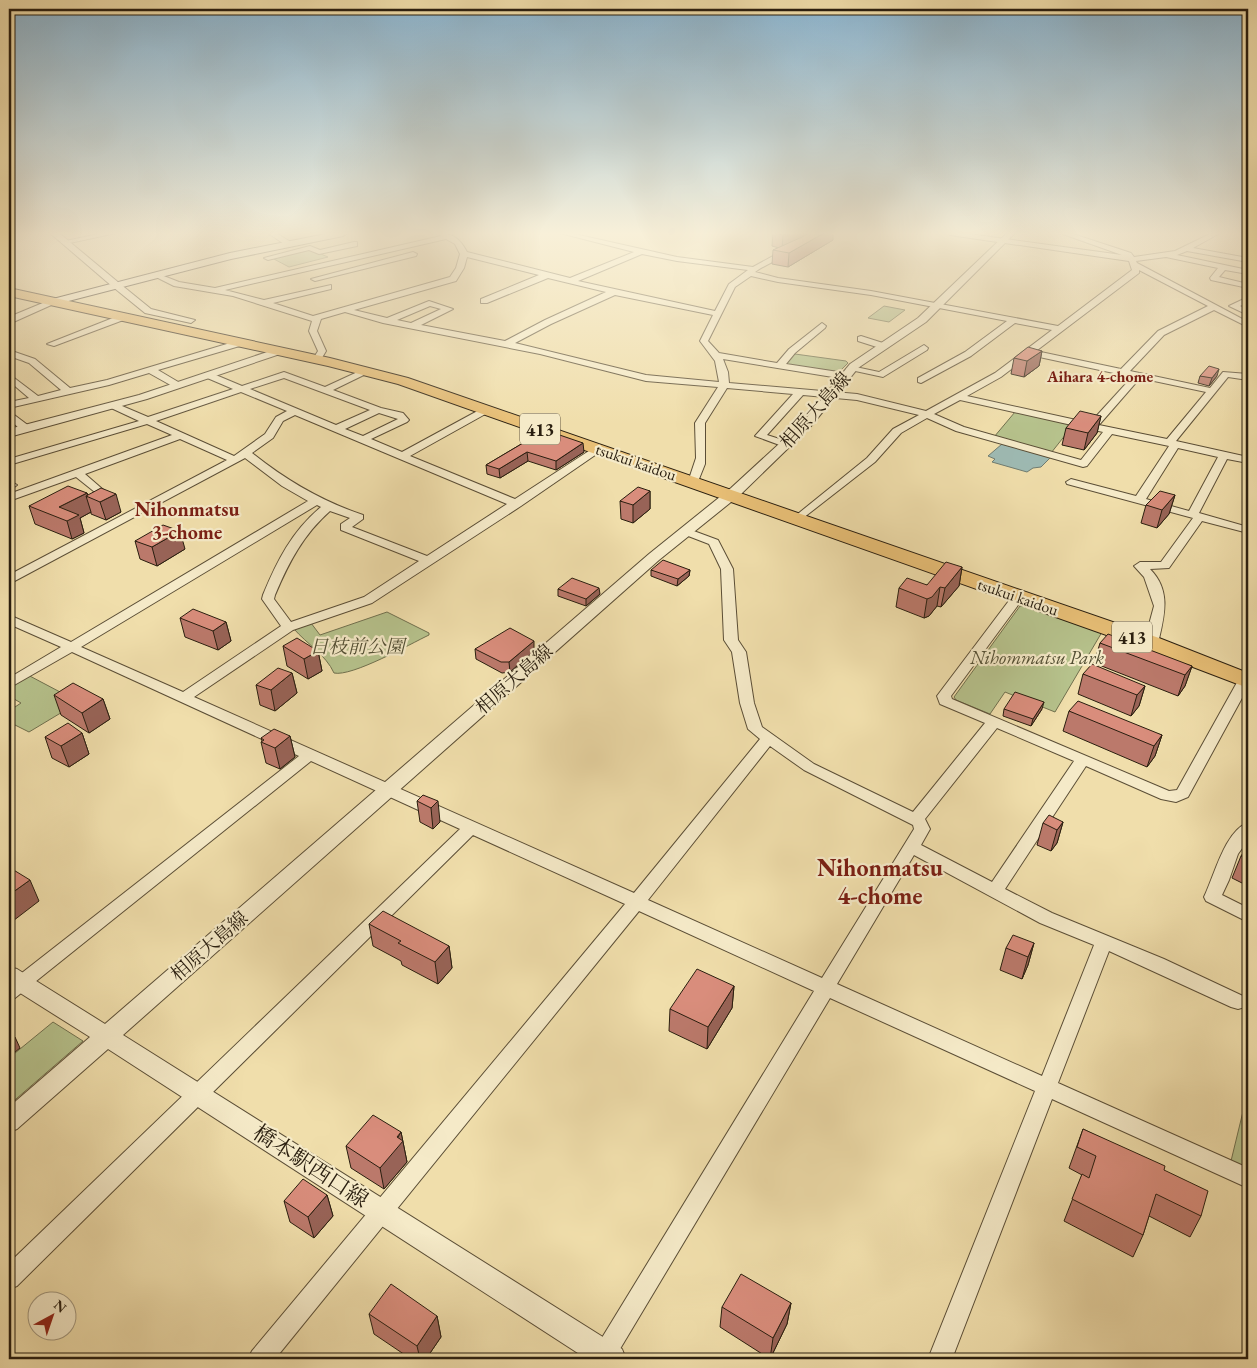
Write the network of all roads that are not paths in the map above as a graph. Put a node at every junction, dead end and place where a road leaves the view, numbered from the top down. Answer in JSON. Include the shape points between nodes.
{"nodes":[{"id":1,"x":28,"y":297,"type":"edge"},
{"id":2,"x":71,"y":297,"type":"edge"},
{"id":3,"x":131,"y":297,"type":"edge"},
{"id":4,"x":241,"y":297,"type":"edge"},
{"id":5,"x":286,"y":297,"type":"edge"},
{"id":6,"x":390,"y":297,"type":"edge"},
{"id":7,"x":494,"y":297,"type":"edge"},
{"id":8,"x":603,"y":297,"type":"edge"},
{"id":9,"x":637,"y":297,"type":"edge"},
{"id":10,"x":727,"y":297,"type":"edge"},
{"id":11,"x":888,"y":297,"type":"edge"},
{"id":12,"x":946,"y":297,"type":"edge"},
{"id":13,"x":1100,"y":297,"type":"edge"},
{"id":14,"x":1196,"y":297,"type":"edge"},
{"id":15,"x":1248,"y":299,"type":"edge"},
{"id":16,"x":484,"y":301,"type":"dead end"},
{"id":17,"x":53,"y":302,"type":"junction"},
{"id":18,"x":265,"y":302,"type":"junction"},
{"id":19,"x":936,"y":306,"type":"junction"},
{"id":20,"x":1213,"y":307,"type":"junction"},
{"id":21,"x":346,"y":310,"type":"junction"},
{"id":22,"x":1248,"y":313,"type":"edge"},
{"id":23,"x":718,"y":314,"type":"junction"},
{"id":24,"x":123,"y":317,"type":"junction"},
{"id":25,"x":317,"y":319,"type":"junction"},
{"id":26,"x":191,"y":320,"type":"dead end"},
{"id":27,"x":1014,"y":320,"type":"junction"},
{"id":28,"x":9,"y":321,"type":"edge"},
{"id":29,"x":388,"y":321,"type":"junction"},
{"id":30,"x":1248,"y":325,"type":"edge"},
{"id":31,"x":412,"y":326,"type":"junction"},
{"id":32,"x":822,"y":326,"type":"dead end"},
{"id":33,"x":1061,"y":329,"type":"junction"},
{"id":34,"x":860,"y":339,"type":"dead end"},
{"id":35,"x":240,"y":342,"type":"junction"},
{"id":36,"x":51,"y":344,"type":"dead end"},
{"id":37,"x":507,"y":344,"type":"junction"},
{"id":38,"x":883,"y":346,"type":"junction"},
{"id":39,"x":924,"y":348,"type":"dead end"},
{"id":40,"x":279,"y":351,"type":"junction"},
{"id":41,"x":1029,"y":352,"type":"junction"},
{"id":42,"x":9,"y":353,"type":"edge"},
{"id":43,"x":719,"y":356,"type":"junction"},
{"id":44,"x":317,"y":359,"type":"junction"},
{"id":45,"x":780,"y":365,"type":"junction"},
{"id":46,"x":150,"y":370,"type":"junction"},
{"id":47,"x":367,"y":371,"type":"junction"},
{"id":48,"x":848,"y":372,"type":"junction"},
{"id":49,"x":1123,"y":372,"type":"junction"},
{"id":50,"x":208,"y":375,"type":"junction"},
{"id":51,"x":1138,"y":375,"type":"junction"},
{"id":52,"x":9,"y":377,"type":"edge"},
{"id":53,"x":1248,"y":377,"type":"edge"},
{"id":54,"x":921,"y":380,"type":"dead end"},
{"id":55,"x":177,"y":385,"type":"junction"},
{"id":56,"x":13,"y":386,"type":"edge"},
{"id":57,"x":724,"y":386,"type":"junction"},
{"id":58,"x":241,"y":389,"type":"junction"},
{"id":59,"x":326,"y":390,"type":"junction"},
{"id":60,"x":68,"y":391,"type":"junction"},
{"id":61,"x":801,"y":391,"type":"junction"},
{"id":62,"x":1213,"y":391,"type":"junction"},
{"id":63,"x":832,"y":394,"type":"junction"},
{"id":64,"x":958,"y":397,"type":"junction"},
{"id":65,"x":36,"y":398,"type":"junction"},
{"id":66,"x":9,"y":405,"type":"edge"},
{"id":67,"x":112,"y":405,"type":"junction"},
{"id":68,"x":378,"y":410,"type":"junction"},
{"id":69,"x":486,"y":410,"type":"junction"},
{"id":70,"x":295,"y":411,"type":"junction"},
{"id":71,"x":9,"y":414,"type":"edge"},
{"id":72,"x":924,"y":414,"type":"junction"},
{"id":73,"x":148,"y":421,"type":"junction"},
{"id":74,"x":1093,"y":426,"type":"junction"},
{"id":75,"x":25,"y":428,"type":"junction"},
{"id":76,"x":338,"y":428,"type":"junction"},
{"id":77,"x":1110,"y":430,"type":"junction"},
{"id":78,"x":9,"y":433,"type":"edge"},
{"id":79,"x":180,"y":436,"type":"junction"},
{"id":80,"x":364,"y":439,"type":"junction"},
{"id":81,"x":785,"y":444,"type":"junction"},
{"id":82,"x":1172,"y":444,"type":"junction"},
{"id":83,"x":599,"y":449,"type":"junction"},
{"id":84,"x":246,"y":453,"type":"junction"},
{"id":85,"x":1224,"y":455,"type":"junction"},
{"id":86,"x":402,"y":456,"type":"junction"},
{"id":87,"x":234,"y":460,"type":"junction"},
{"id":88,"x":1248,"y":460,"type":"edge"},
{"id":89,"x":9,"y":462,"type":"edge"},
{"id":90,"x":78,"y":473,"type":"junction"},
{"id":91,"x":692,"y":482,"type":"junction"},
{"id":92,"x":1071,"y":482,"type":"dead end"},
{"id":93,"x":9,"y":484,"type":"edge"},
{"id":94,"x":9,"y":488,"type":"edge"},
{"id":95,"x":730,"y":495,"type":"junction"},
{"id":96,"x":9,"y":498,"type":"edge"},
{"id":97,"x":1139,"y":501,"type":"junction"},
{"id":98,"x":315,"y":502,"type":"junction"},
{"id":99,"x":114,"y":504,"type":"edge"},
{"id":100,"x":517,"y":504,"type":"junction"},
{"id":101,"x":328,"y":507,"type":"junction"},
{"id":102,"x":1196,"y":515,"type":"junction"},
{"id":103,"x":798,"y":520,"type":"junction"},
{"id":104,"x":1248,"y":530,"type":"edge"},
{"id":105,"x":687,"y":532,"type":"junction"},
{"id":106,"x":428,"y":561,"type":"junction"},
{"id":107,"x":9,"y":580,"type":"edge"},
{"id":108,"x":1018,"y":597,"type":"junction"},
{"id":109,"x":9,"y":619,"type":"edge"},
{"id":110,"x":288,"y":627,"type":"junction"},
{"id":111,"x":1151,"y":644,"type":"junction"},
{"id":112,"x":71,"y":647,"type":"junction"},
{"id":113,"x":1246,"y":680,"type":"edge"},
{"id":114,"x":9,"y":684,"type":"edge"},
{"id":115,"x":183,"y":698,"type":"junction"},
{"id":116,"x":994,"y":722,"type":"junction"},
{"id":117,"x":768,"y":739,"type":"junction"},
{"id":118,"x":309,"y":755,"type":"junction"},
{"id":119,"x":1082,"y":759,"type":"junction"},
{"id":120,"x":387,"y":790,"type":"junction"},
{"id":121,"x":915,"y":820,"type":"junction"},
{"id":122,"x":471,"y":828,"type":"junction"},
{"id":123,"x":1248,"y":829,"type":"edge"},
{"id":124,"x":912,"y":847,"type":"junction"},
{"id":125,"x":995,"y":890,"type":"junction"},
{"id":126,"x":636,"y":902,"type":"junction"},
{"id":127,"x":1248,"y":916,"type":"edge"},
{"id":128,"x":1104,"y":942,"type":"junction"},
{"id":129,"x":13,"y":984,"type":"edge"},
{"id":130,"x":825,"y":988,"type":"junction"},
{"id":131,"x":1238,"y":1002,"type":"dead end"},
{"id":132,"x":106,"y":1036,"type":"junction"},
{"id":133,"x":1047,"y":1088,"type":"junction"},
{"id":134,"x":198,"y":1094,"type":"junction"},
{"id":135,"x":9,"y":1122,"type":"edge"},
{"id":136,"x":1248,"y":1178,"type":"edge"},
{"id":137,"x":380,"y":1212,"type":"junction"},
{"id":138,"x":9,"y":1278,"type":"edge"},
{"id":139,"x":606,"y":1358,"type":"edge"},
{"id":140,"x":260,"y":1359,"type":"edge"},
{"id":141,"x":940,"y":1359,"type":"edge"}],
"edges":[{"from":1,"to":17,"type":"highway","name":"tsukui kaidou","number":"413"},
{"from":2,"to":17,"type":"main road"},
{"from":3,"to":26,"type":"street","via":[[148,311]]},
{"from":4,"to":18,"type":"street"},
{"from":5,"to":18,"type":"street"},
{"from":6,"to":21,"type":"street"},
{"from":7,"to":16,"type":"street"},
{"from":8,"to":37,"type":"street"},
{"from":9,"to":23,"type":"street"},
{"from":10,"to":23,"type":"street"},
{"from":11,"to":19,"type":"street"},
{"from":12,"to":19,"type":"street","name":"相原大島線"},
{"from":13,"to":33,"type":"street"},
{"from":14,"to":20,"type":"street"},
{"from":15,"to":22,"type":"street","via":[[1233,306]]},
{"from":17,"to":24,"type":"highway","name":"tsukui kaidou","number":"413"},
{"from":17,"to":28,"type":"street"},
{"from":18,"to":25,"type":"street"},
{"from":19,"to":27,"type":"street"},
{"from":19,"to":38,"type":"street","name":"相原大島線","via":[[910,329]]},
{"from":20,"to":30,"type":"street"},
{"from":20,"to":49,"type":"street","via":[[1161,333]]},
{"from":21,"to":25,"type":"street"},
{"from":21,"to":29,"type":"street"},
{"from":23,"to":43,"type":"street","via":[[704,341]]},
{"from":24,"to":35,"type":"highway","name":"tsukui kaidou","number":"413"},
{"from":24,"to":36,"type":"street"},
{"from":25,"to":44,"type":"street","via":[[313,331],[322,351]]},
{"from":27,"to":33,"type":"street"},
{"from":27,"to":54,"type":"street","via":[[968,354]]},
{"from":29,"to":31,"type":"street"},
{"from":29,"to":31,"type":"street","via":[[430,304],[449,308]]},
{"from":31,"to":37,"type":"street"},
{"from":32,"to":45,"type":"street"},
{"from":33,"to":41,"type":"street"},
{"from":34,"to":38,"type":"street"},
{"from":35,"to":40,"type":"highway","name":"tsukui kaidou","number":"413"},
{"from":35,"to":46,"type":"street"},
{"from":37,"to":57,"type":"street","via":[[646,378]]},
{"from":38,"to":48,"type":"street","name":"相原大島線"},
{"from":39,"to":48,"type":"street","via":[[880,375]]},
{"from":40,"to":44,"type":"highway","name":"tsukui kaidou","number":"413"},
{"from":40,"to":50,"type":"street"},
{"from":41,"to":49,"type":"street"},
{"from":41,"to":64,"type":"street","via":[[998,376]]},
{"from":42,"to":60,"type":"street","via":[[20,361],[32,361]]},
{"from":43,"to":45,"type":"street"},
{"from":43,"to":57,"type":"street"},
{"from":44,"to":47,"type":"highway","name":"tsukui kaidou","number":"413"},
{"from":45,"to":48,"type":"street"},
{"from":46,"to":55,"type":"street"},
{"from":46,"to":60,"type":"street"},
{"from":47,"to":59,"type":"street"},
{"from":47,"to":69,"type":"highway","name":"tsukui kaidou","number":"413"},
{"from":48,"to":63,"type":"street","name":"相原大島線"},
{"from":49,"to":51,"type":"street"},
{"from":50,"to":55,"type":"street"},
{"from":50,"to":58,"type":"street"},
{"from":51,"to":62,"type":"street"},
{"from":51,"to":74,"type":"street"},
{"from":52,"to":56,"type":"street"},
{"from":53,"to":62,"type":"street","via":[[1226,374]]},
{"from":55,"to":67,"type":"street"},
{"from":56,"to":65,"type":"street"},
{"from":57,"to":61,"type":"street"},
{"from":57,"to":91,"type":"street","via":[[700,423],[698,429],[702,444],[697,477]]},
{"from":58,"to":59,"type":"street","via":[[287,375]]},
{"from":58,"to":70,"type":"street"},
{"from":58,"to":73,"type":"street"},
{"from":59,"to":68,"type":"street"},
{"from":60,"to":65,"type":"street"},
{"from":61,"to":63,"type":"street"},
{"from":61,"to":81,"type":"street","via":[[760,436]]},
{"from":62,"to":82,"type":"street"},
{"from":63,"to":72,"type":"street"},
{"from":63,"to":81,"type":"street","name":"相原大島線"},
{"from":64,"to":72,"type":"street"},
{"from":64,"to":74,"type":"street"},
{"from":65,"to":66,"type":"street"},
{"from":67,"to":73,"type":"street"},
{"from":67,"to":75,"type":"street"},
{"from":68,"to":76,"type":"street"},
{"from":68,"to":80,"type":"street","via":[[400,415],[404,420]]},
{"from":69,"to":83,"type":"highway","name":"tsukui kaidou","number":"413"},
{"from":69,"to":86,"type":"street"},
{"from":70,"to":76,"type":"street"},
{"from":70,"to":84,"type":"street","via":[[278,419],[269,436]]},
{"from":71,"to":75,"type":"street"},
{"from":72,"to":77,"type":"street","via":[[960,429],[1082,464]]},
{"from":72,"to":103,"type":"street","via":[[897,431],[870,460]]},
{"from":73,"to":79,"type":"street"},
{"from":73,"to":89,"type":"street"},
{"from":74,"to":77,"type":"street"},
{"from":75,"to":78,"type":"street"},
{"from":76,"to":80,"type":"street"},
{"from":77,"to":82,"type":"street"},
{"from":79,"to":87,"type":"street"},
{"from":79,"to":90,"type":"street"},
{"from":80,"to":86,"type":"street"},
{"from":81,"to":95,"type":"street","name":"相原大島線"},
{"from":82,"to":85,"type":"street"},
{"from":82,"to":97,"type":"street"},
{"from":83,"to":91,"type":"highway","name":"tsukui kaidou","number":"413"},
{"from":83,"to":100,"type":"street"},
{"from":84,"to":87,"type":"street"},
{"from":84,"to":98,"type":"street","via":[[284,485]]},
{"from":85,"to":88,"type":"street"},
{"from":85,"to":102,"type":"street"},
{"from":86,"to":100,"type":"street"},
{"from":87,"to":107,"type":"street"},
{"from":90,"to":96,"type":"street"},
{"from":90,"to":99,"type":"street"},
{"from":91,"to":95,"type":"highway","name":"tsukui kaidou","number":"413"},
{"from":92,"to":97,"type":"street"},
{"from":93,"to":94,"type":"street","via":[[12,485]]},
{"from":95,"to":103,"type":"highway","name":"tsukui kaidou","number":"413"},
{"from":95,"to":105,"type":"street","name":"相原大島線"},
{"from":97,"to":102,"type":"street"},
{"from":98,"to":101,"type":"street"},
{"from":98,"to":112,"type":"street"},
{"from":100,"to":106,"type":"street"},
{"from":101,"to":106,"type":"street","via":[[359,517],[345,526],[346,529]]},
{"from":101,"to":110,"type":"street","via":[[297,536],[269,595],[268,600]]},
{"from":102,"to":104,"type":"street"},
{"from":102,"to":111,"type":"street","via":[[1165,566],[1140,566],[1150,576],[1160,606]]},
{"from":103,"to":108,"type":"highway","name":"tsukui kaidou","number":"413"},
{"from":105,"to":117,"type":"street","via":[[714,542],[725,562],[730,635],[739,652],[746,703],[755,729]]},
{"from":105,"to":120,"type":"street","name":"相原大島線","via":[[654,556]]},
{"from":106,"to":110,"type":"street","via":[[368,600]]},
{"from":108,"to":111,"type":"highway","name":"tsukui kaidou","number":"413"},
{"from":108,"to":116,"type":"street","via":[[944,696],[947,703]]},
{"from":109,"to":112,"type":"street"},
{"from":110,"to":115,"type":"street"},
{"from":111,"to":113,"type":"highway","name":"tsukui kaidou","number":"413"},
{"from":112,"to":114,"type":"street"},
{"from":112,"to":115,"type":"street"},
{"from":113,"to":119,"type":"street","via":[[1181,795],[1166,795]]},
{"from":115,"to":118,"type":"street"},
{"from":116,"to":119,"type":"street"},
{"from":116,"to":121,"type":"street"},
{"from":117,"to":121,"type":"street","via":[[809,767]]},
{"from":117,"to":126,"type":"street"},
{"from":118,"to":120,"type":"street"},
{"from":118,"to":129,"type":"street"},
{"from":119,"to":125,"type":"street"},
{"from":120,"to":122,"type":"street"},
{"from":120,"to":132,"type":"street","name":"相原大島線"},
{"from":121,"to":124,"type":"street","via":[[922,829]]},
{"from":122,"to":126,"type":"street"},
{"from":122,"to":134,"type":"street"},
{"from":123,"to":127,"type":"street","via":[[1230,852],[1212,897]]},
{"from":124,"to":125,"type":"street"},
{"from":124,"to":130,"type":"street"},
{"from":125,"to":128,"type":"street","via":[[1046,918]]},
{"from":126,"to":130,"type":"street"},
{"from":126,"to":137,"type":"street"},
{"from":128,"to":131,"type":"street"},
{"from":128,"to":133,"type":"street"},
{"from":129,"to":132,"type":"street","name":"橋本駅西口線"},
{"from":130,"to":133,"type":"street"},
{"from":130,"to":139,"type":"street"},
{"from":132,"to":134,"type":"street","name":"橋本駅西口線"},
{"from":132,"to":135,"type":"street","name":"相原大島線"},
{"from":133,"to":136,"type":"street"},
{"from":133,"to":141,"type":"street"},
{"from":134,"to":137,"type":"street","name":"橋本駅西口線"},
{"from":134,"to":138,"type":"street"},
{"from":137,"to":139,"type":"street","name":"橋本駅西口線"},
{"from":137,"to":140,"type":"street"}]}
